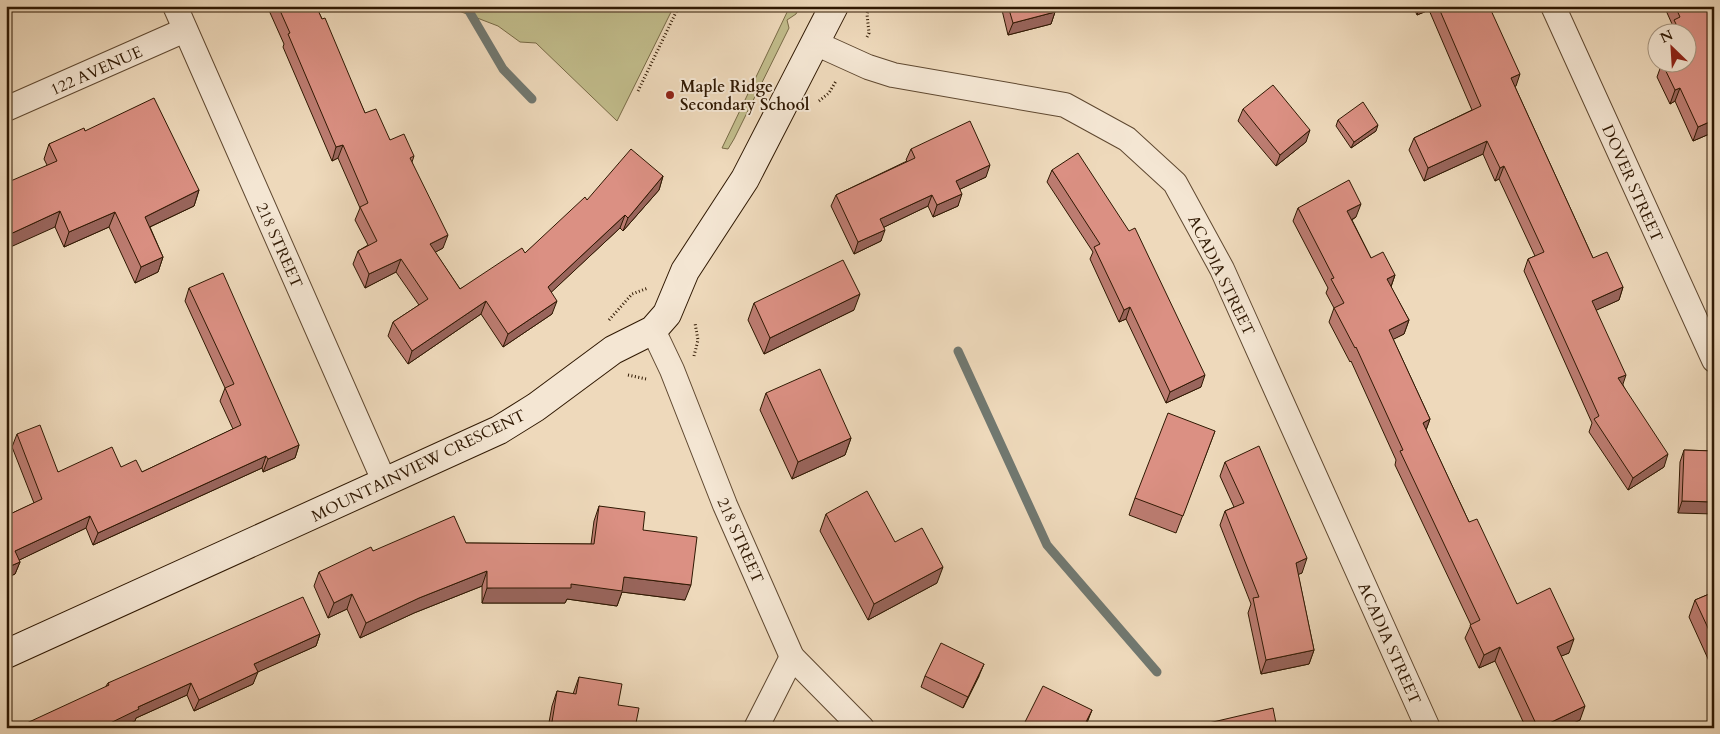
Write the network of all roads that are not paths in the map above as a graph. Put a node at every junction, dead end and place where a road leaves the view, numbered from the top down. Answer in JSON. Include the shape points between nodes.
{"nodes":[{"id":1,"x":174,"y":6,"type":"edge"},
{"id":2,"x":834,"y":6,"type":"edge"},
{"id":3,"x":1553,"y":6,"type":"edge"},
{"id":4,"x":185,"y":30,"type":"junction"},
{"id":5,"x":815,"y":43,"type":"junction"},
{"id":6,"x":6,"y":109,"type":"edge"},
{"id":7,"x":653,"y":330,"type":"junction"},
{"id":8,"x":1714,"y":360,"type":"edge"},
{"id":9,"x":385,"y":483,"type":"junction"},
{"id":10,"x":6,"y":654,"type":"edge"},
{"id":11,"x":792,"y":657,"type":"junction"},
{"id":12,"x":756,"y":728,"type":"edge"},
{"id":13,"x":862,"y":728,"type":"edge"},
{"id":14,"x":1428,"y":728,"type":"edge"}],
"edges":[{"from":1,"to":4,"type":"street","name":"218 STREET"},
{"from":2,"to":5,"type":"street"},
{"from":3,"to":8,"type":"street","name":"DOVER STREET"},
{"from":4,"to":6,"type":"street","name":"122 AVENUE"},
{"from":4,"to":9,"type":"street","name":"218 STREET"},
{"from":5,"to":7,"type":"street","name":"MOUNTAINVIEW CRESCENT","via":[[745,179],[690,263],[672,307]]},
{"from":5,"to":14,"type":"street","name":"ACADIA STREET","via":[[893,75],[1065,105],[1127,139],[1175,183],[1222,269]]},
{"from":7,"to":9,"type":"street","name":"MOUNTAINVIEW CRESCENT","via":[[613,350],[518,419]]},
{"from":7,"to":11,"type":"street","name":"218 STREET"},
{"from":9,"to":10,"type":"street","name":"MOUNTAINVIEW CRESCENT"},
{"from":11,"to":12,"type":"street"},
{"from":11,"to":13,"type":"street","name":"218 STREET"}]}
